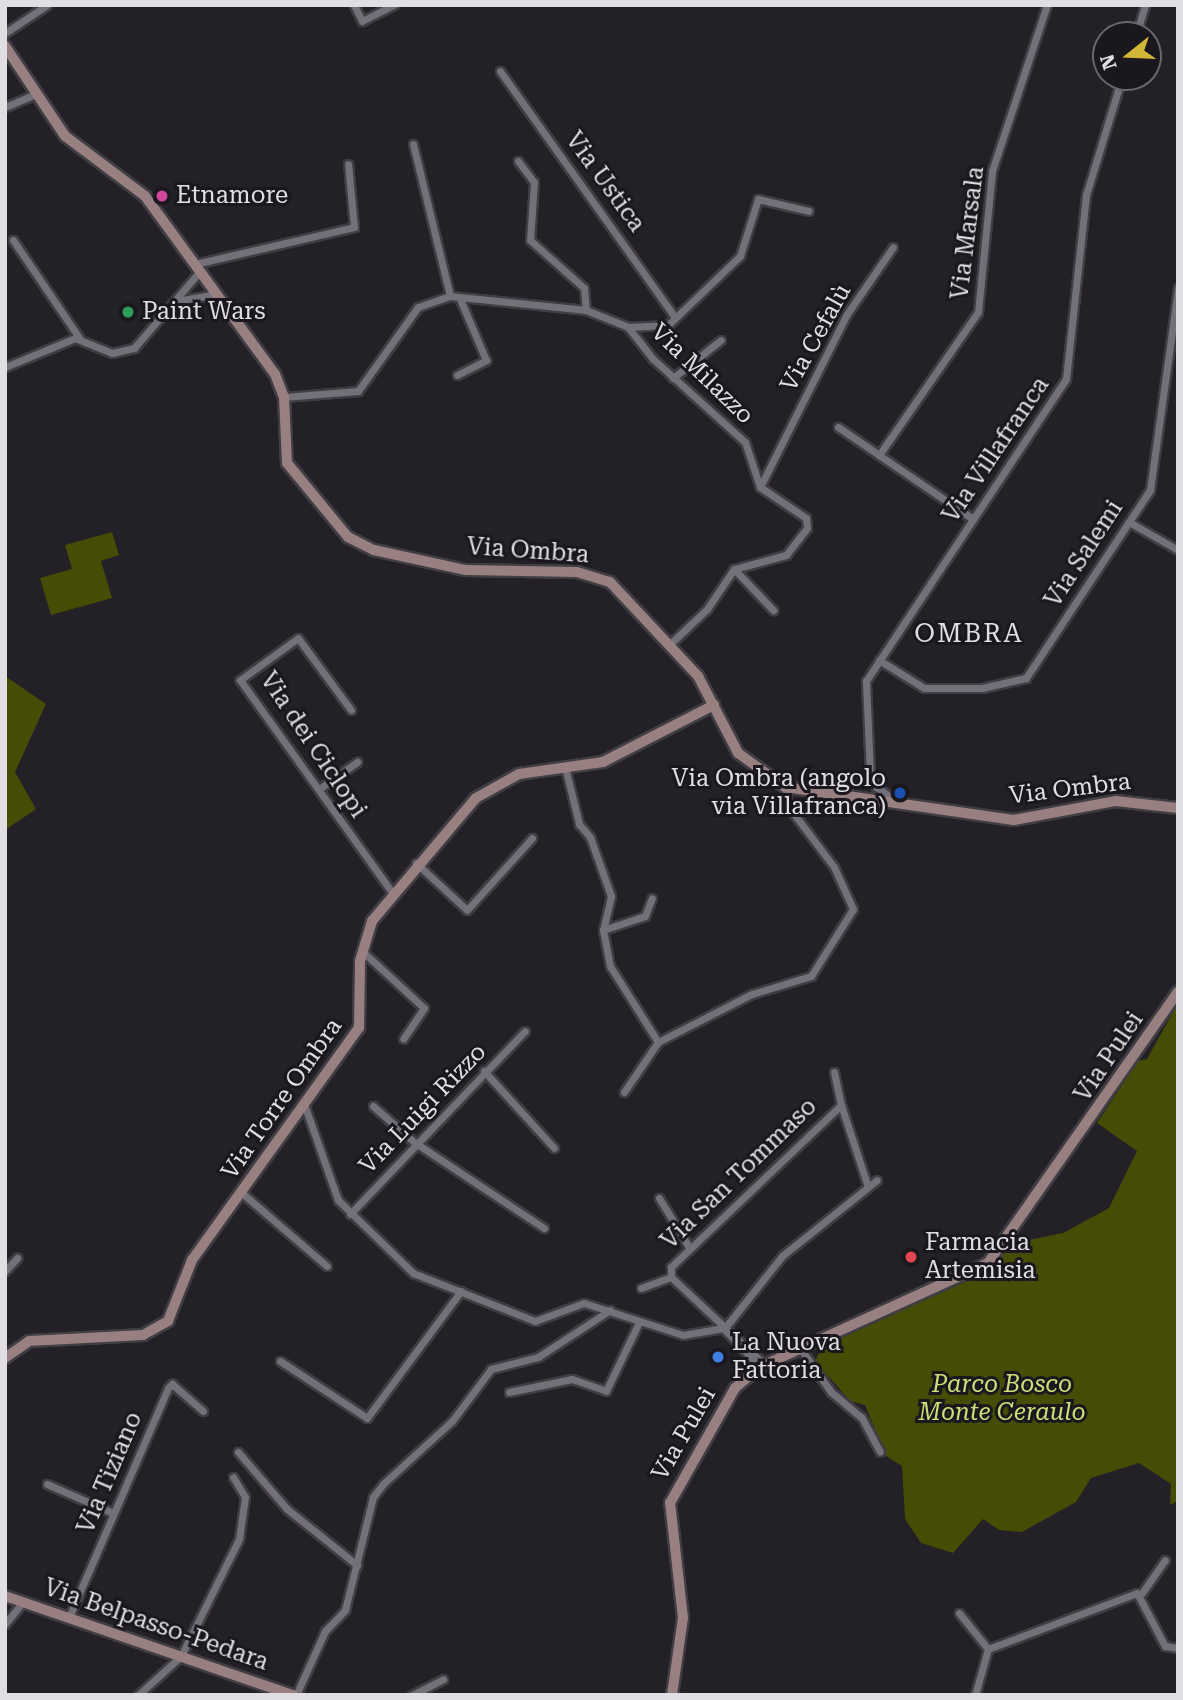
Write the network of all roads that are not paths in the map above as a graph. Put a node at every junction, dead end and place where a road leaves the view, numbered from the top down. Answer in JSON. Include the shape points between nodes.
{"nodes":[{"id":1,"x":47,"y":5,"type":"edge"},
{"id":2,"x":354,"y":5,"type":"edge"},
{"id":3,"x":394,"y":5,"type":"edge"},
{"id":4,"x":1047,"y":5,"type":"edge"},
{"id":5,"x":5,"y":33,"type":"edge"},
{"id":6,"x":5,"y":47,"type":"edge"},
{"id":7,"x":500,"y":71,"type":"dead end"},
{"id":8,"x":1118,"y":91,"type":"edge"},
{"id":9,"x":36,"y":94,"type":"junction"},
{"id":10,"x":5,"y":107,"type":"edge"},
{"id":11,"x":413,"y":144,"type":"dead end"},
{"id":12,"x":518,"y":161,"type":"dead end"},
{"id":13,"x":348,"y":164,"type":"dead end"},
{"id":14,"x":809,"y":211,"type":"dead end"},
{"id":15,"x":13,"y":240,"type":"dead end"},
{"id":16,"x":892,"y":247,"type":"dead end"},
{"id":17,"x":198,"y":268,"type":"junction"},
{"id":18,"x":1178,"y":288,"type":"edge"},
{"id":19,"x":217,"y":294,"type":"junction"},
{"id":20,"x":450,"y":296,"type":"junction"},
{"id":21,"x":460,"y":299,"type":"junction"},
{"id":22,"x":175,"y":301,"type":"junction"},
{"id":23,"x":586,"y":310,"type":"junction"},
{"id":24,"x":675,"y":317,"type":"junction"},
{"id":25,"x":628,"y":327,"type":"junction"},
{"id":26,"x":80,"y":339,"type":"junction"},
{"id":27,"x":721,"y":340,"type":"dead end"},
{"id":28,"x":6,"y":366,"type":"edge"},
{"id":29,"x":457,"y":375,"type":"dead end"},
{"id":30,"x":673,"y":377,"type":"junction"},
{"id":31,"x":284,"y":397,"type":"junction"},
{"id":32,"x":838,"y":427,"type":"dead end"},
{"id":33,"x":879,"y":455,"type":"junction"},
{"id":34,"x":760,"y":487,"type":"junction"},
{"id":35,"x":973,"y":519,"type":"junction"},
{"id":36,"x":1129,"y":522,"type":"junction"},
{"id":37,"x":1178,"y":550,"type":"edge"},
{"id":38,"x":734,"y":569,"type":"junction"},
{"id":39,"x":773,"y":610,"type":"dead end"},
{"id":40,"x":671,"y":643,"type":"junction"},
{"id":41,"x":879,"y":660,"type":"junction"},
{"id":42,"x":714,"y":705,"type":"junction"},
{"id":43,"x":351,"y":710,"type":"dead end"},
{"id":44,"x":357,"y":762,"type":"dead end"},
{"id":45,"x":566,"y":771,"type":"junction"},
{"id":46,"x":785,"y":787,"type":"junction"},
{"id":47,"x":319,"y":789,"type":"junction"},
{"id":48,"x":902,"y":805,"type":"junction"},
{"id":49,"x":1178,"y":808,"type":"edge"},
{"id":50,"x":532,"y":838,"type":"dead end"},
{"id":51,"x":415,"y":863,"type":"junction"},
{"id":52,"x":392,"y":892,"type":"junction"},
{"id":53,"x":652,"y":898,"type":"dead end"},
{"id":54,"x":603,"y":930,"type":"junction"},
{"id":55,"x":361,"y":951,"type":"junction"},
{"id":56,"x":1178,"y":992,"type":"edge"},
{"id":57,"x":525,"y":1031,"type":"dead end"},
{"id":58,"x":403,"y":1039,"type":"dead end"},
{"id":59,"x":658,"y":1042,"type":"junction"},
{"id":60,"x":484,"y":1072,"type":"junction"},
{"id":61,"x":834,"y":1072,"type":"dead end"},
{"id":62,"x":624,"y":1092,"type":"dead end"},
{"id":63,"x":303,"y":1104,"type":"junction"},
{"id":64,"x":841,"y":1105,"type":"junction"},
{"id":65,"x":373,"y":1106,"type":"dead end"},
{"id":66,"x":415,"y":1142,"type":"junction"},
{"id":67,"x":554,"y":1148,"type":"dead end"},
{"id":68,"x":877,"y":1180,"type":"dead end"},
{"id":69,"x":868,"y":1187,"type":"junction"},
{"id":70,"x":242,"y":1193,"type":"junction"},
{"id":71,"x":659,"y":1198,"type":"dead end"},
{"id":72,"x":350,"y":1214,"type":"junction"},
{"id":73,"x":544,"y":1228,"type":"dead end"},
{"id":74,"x":689,"y":1248,"type":"junction"},
{"id":75,"x":18,"y":1258,"type":"dead end"},
{"id":76,"x":327,"y":1266,"type":"dead end"},
{"id":77,"x":5,"y":1271,"type":"edge"},
{"id":78,"x":671,"y":1277,"type":"junction"},
{"id":79,"x":641,"y":1288,"type":"dead end"},
{"id":80,"x":461,"y":1291,"type":"junction"},
{"id":81,"x":610,"y":1310,"type":"junction"},
{"id":82,"x":639,"y":1322,"type":"junction"},
{"id":83,"x":726,"y":1326,"type":"junction"},
{"id":84,"x":800,"y":1348,"type":"junction"},
{"id":85,"x":5,"y":1358,"type":"edge"},
{"id":86,"x":280,"y":1361,"type":"dead end"},
{"id":87,"x":762,"y":1366,"type":"junction"},
{"id":88,"x":509,"y":1392,"type":"dead end"},
{"id":89,"x":203,"y":1410,"type":"dead end"},
{"id":90,"x":238,"y":1452,"type":"dead end"},
{"id":91,"x":880,"y":1452,"type":"dead end"},
{"id":92,"x":233,"y":1477,"type":"dead end"},
{"id":93,"x":47,"y":1484,"type":"dead end"},
{"id":94,"x":113,"y":1513,"type":"junction"},
{"id":95,"x":1165,"y":1560,"type":"dead end"},
{"id":96,"x":357,"y":1565,"type":"junction"},
{"id":97,"x":1142,"y":1593,"type":"junction"},
{"id":98,"x":5,"y":1596,"type":"edge"},
{"id":99,"x":23,"y":1602,"type":"junction"},
{"id":100,"x":959,"y":1613,"type":"dead end"},
{"id":101,"x":69,"y":1617,"type":"junction"},
{"id":102,"x":5,"y":1624,"type":"edge"},
{"id":103,"x":1178,"y":1648,"type":"edge"},
{"id":104,"x":988,"y":1649,"type":"junction"},
{"id":105,"x":181,"y":1656,"type":"junction"},
{"id":106,"x":443,"y":1679,"type":"dead end"},
{"id":107,"x":138,"y":1695,"type":"edge"},
{"id":108,"x":295,"y":1695,"type":"edge"},
{"id":109,"x":412,"y":1695,"type":"edge"},
{"id":110,"x":672,"y":1695,"type":"edge"},
{"id":111,"x":975,"y":1695,"type":"edge"}],
"edges":[{"from":1,"to":5,"type":"street"},
{"from":2,"to":3,"type":"street","via":[[362,21]]},
{"from":4,"to":33,"type":"street","name":"Via Marsala","via":[[992,171],[978,312]]},
{"from":6,"to":9,"type":"main road","name":"Via Ombra"},
{"from":7,"to":24,"type":"street","name":"Via Ustica"},
{"from":8,"to":35,"type":"street","name":"Via Villafranca","via":[[1088,187],[1066,379]]},
{"from":9,"to":10,"type":"street"},
{"from":9,"to":17,"type":"main road","name":"Via Ombra","via":[[70,141],[137,188]]},
{"from":11,"to":20,"type":"street"},
{"from":12,"to":23,"type":"street","via":[[534,182],[530,240],[584,288]]},
{"from":13,"to":17,"type":"street","via":[[354,227]]},
{"from":14,"to":24,"type":"street","via":[[758,199],[740,256]]},
{"from":15,"to":26,"type":"street"},
{"from":16,"to":34,"type":"street","name":"Via Cefalù","via":[[847,314]]},
{"from":17,"to":19,"type":"main road","name":"Via Ombra"},
{"from":17,"to":22,"type":"street"},
{"from":18,"to":36,"type":"street","name":"Via Salemi","via":[[1150,490]]},
{"from":19,"to":22,"type":"street"},
{"from":19,"to":31,"type":"main road","name":"Via Ombra","via":[[275,373]]},
{"from":20,"to":21,"type":"street"},
{"from":20,"to":31,"type":"street","via":[[418,307],[358,391]]},
{"from":21,"to":23,"type":"street"},
{"from":21,"to":29,"type":"street","via":[[486,360]]},
{"from":22,"to":26,"type":"street","via":[[126,352],[106,351]]},
{"from":23,"to":25,"type":"street"},
{"from":24,"to":25,"type":"street","via":[[668,325]]},
{"from":25,"to":30,"type":"street","name":"Via Milazzo"},
{"from":26,"to":28,"type":"street"},
{"from":27,"to":30,"type":"street"},
{"from":30,"to":34,"type":"street","name":"Via Milazzo","via":[[749,447]]},
{"from":31,"to":40,"type":"main road","name":"Via Ombra","via":[[287,463],[348,537],[374,550],[466,570],[600,577],[630,596]]},
{"from":32,"to":33,"type":"street"},
{"from":33,"to":35,"type":"street"},
{"from":34,"to":38,"type":"street","via":[[801,510],[807,528],[783,557]]},
{"from":35,"to":41,"type":"street","name":"Via Villafranca"},
{"from":36,"to":37,"type":"street"},
{"from":36,"to":41,"type":"street","name":"Via Salemi","via":[[1021,683],[925,688]]},
{"from":38,"to":39,"type":"street"},
{"from":38,"to":40,"type":"street","via":[[707,609]]},
{"from":40,"to":42,"type":"main road","name":"Via Ombra"},
{"from":41,"to":48,"type":"street","name":"Via Villafranca","via":[[864,688],[870,774],[876,787]]},
{"from":42,"to":45,"type":"main road","name":"Via Torre Ombra","via":[[603,762]]},
{"from":42,"to":46,"type":"main road","name":"Via Ombra","via":[[738,753]]},
{"from":43,"to":47,"type":"street","name":"Via dei Ciclopi","via":[[298,638],[240,680]]},
{"from":44,"to":47,"type":"street"},
{"from":45,"to":51,"type":"main road","name":"Via Torre Ombra","via":[[530,771],[492,786]]},
{"from":45,"to":54,"type":"street","via":[[579,824],[590,837],[611,895]]},
{"from":46,"to":48,"type":"main road","name":"Via Ombra"},
{"from":46,"to":59,"type":"street","via":[[788,806],[834,867],[853,909],[811,976],[752,994]]},
{"from":47,"to":52,"type":"street","name":"Via dei Ciclopi"},
{"from":48,"to":49,"type":"main road","name":"Via Ombra","via":[[1014,820],[1116,800]]},
{"from":50,"to":51,"type":"street","via":[[467,910]]},
{"from":51,"to":52,"type":"main road","name":"Via Torre Ombra"},
{"from":52,"to":55,"type":"main road","name":"Via Torre Ombra"},
{"from":53,"to":54,"type":"street","via":[[645,916]]},
{"from":54,"to":59,"type":"street","via":[[610,966]]},
{"from":55,"to":58,"type":"street","via":[[424,1007]]},
{"from":55,"to":63,"type":"main road","name":"Via Torre Ombra","via":[[359,1028]]},
{"from":56,"to":84,"type":"main road","name":"Via Pulei","via":[[989,1263]]},
{"from":57,"to":60,"type":"street","name":"Via Luigi Rizzo"},
{"from":59,"to":62,"type":"street"},
{"from":60,"to":66,"type":"street","name":"Via Luigi Rizzo"},
{"from":60,"to":67,"type":"street"},
{"from":61,"to":64,"type":"street"},
{"from":63,"to":70,"type":"main road","name":"Via Torre Ombra"},
{"from":63,"to":72,"type":"street","via":[[338,1200]]},
{"from":64,"to":69,"type":"street","name":"Via San Tommaso"},
{"from":64,"to":74,"type":"street","name":"Via San Tommaso"},
{"from":65,"to":66,"type":"street"},
{"from":66,"to":72,"type":"street","name":"Via Luigi Rizzo"},
{"from":66,"to":73,"type":"street"},
{"from":68,"to":69,"type":"street"},
{"from":69,"to":83,"type":"street","via":[[782,1256]]},
{"from":70,"to":76,"type":"street"},
{"from":70,"to":85,"type":"main road","name":"Via Torre Ombra","via":[[192,1260],[178,1305],[161,1328],[134,1336],[38,1339]]},
{"from":71,"to":74,"type":"street"},
{"from":72,"to":80,"type":"street","via":[[401,1265]]},
{"from":74,"to":78,"type":"street","name":"Via San Tommaso","via":[[671,1267]]},
{"from":75,"to":77,"type":"street"},
{"from":78,"to":79,"type":"street"},
{"from":78,"to":83,"type":"street","name":"Via San Tommaso"},
{"from":80,"to":81,"type":"street","via":[[536,1321],[580,1303]]},
{"from":80,"to":86,"type":"street","via":[[367,1418]]},
{"from":81,"to":82,"type":"street"},
{"from":81,"to":96,"type":"street","via":[[538,1357],[486,1373],[452,1421],[373,1497]]},
{"from":82,"to":83,"type":"street","via":[[683,1335]]},
{"from":82,"to":88,"type":"street","via":[[607,1391],[572,1379]]},
{"from":83,"to":87,"type":"street","name":"Via San Tommaso"},
{"from":84,"to":87,"type":"main road","name":"Via Pulei"},
{"from":84,"to":91,"type":"street","via":[[831,1392],[862,1418]]},
{"from":87,"to":110,"type":"main road","name":"Via Pulei","via":[[726,1400],[670,1503],[683,1618]]},
{"from":89,"to":94,"type":"street","name":"Via Tiziano","via":[[172,1384],[168,1388]]},
{"from":90,"to":96,"type":"street","via":[[287,1509]]},
{"from":92,"to":105,"type":"street","via":[[245,1497],[239,1539]]},
{"from":93,"to":94,"type":"street"},
{"from":94,"to":101,"type":"street","name":"Via Tiziano"},
{"from":95,"to":97,"type":"street"},
{"from":96,"to":108,"type":"street","via":[[345,1610],[325,1631]]},
{"from":97,"to":103,"type":"street","via":[[1166,1646]]},
{"from":97,"to":104,"type":"street"},
{"from":98,"to":99,"type":"main road","name":"Via Belpasso-Pedara"},
{"from":99,"to":101,"type":"main road","name":"Via Belpasso-Pedara"},
{"from":99,"to":102,"type":"street"},
{"from":100,"to":104,"type":"street"},
{"from":101,"to":105,"type":"main road","name":"Via Belpasso-Pedara"},
{"from":104,"to":111,"type":"street"},
{"from":105,"to":107,"type":"street"},
{"from":105,"to":108,"type":"main road","name":"Via Belpasso-Pedara"},
{"from":106,"to":109,"type":"street"}]}
